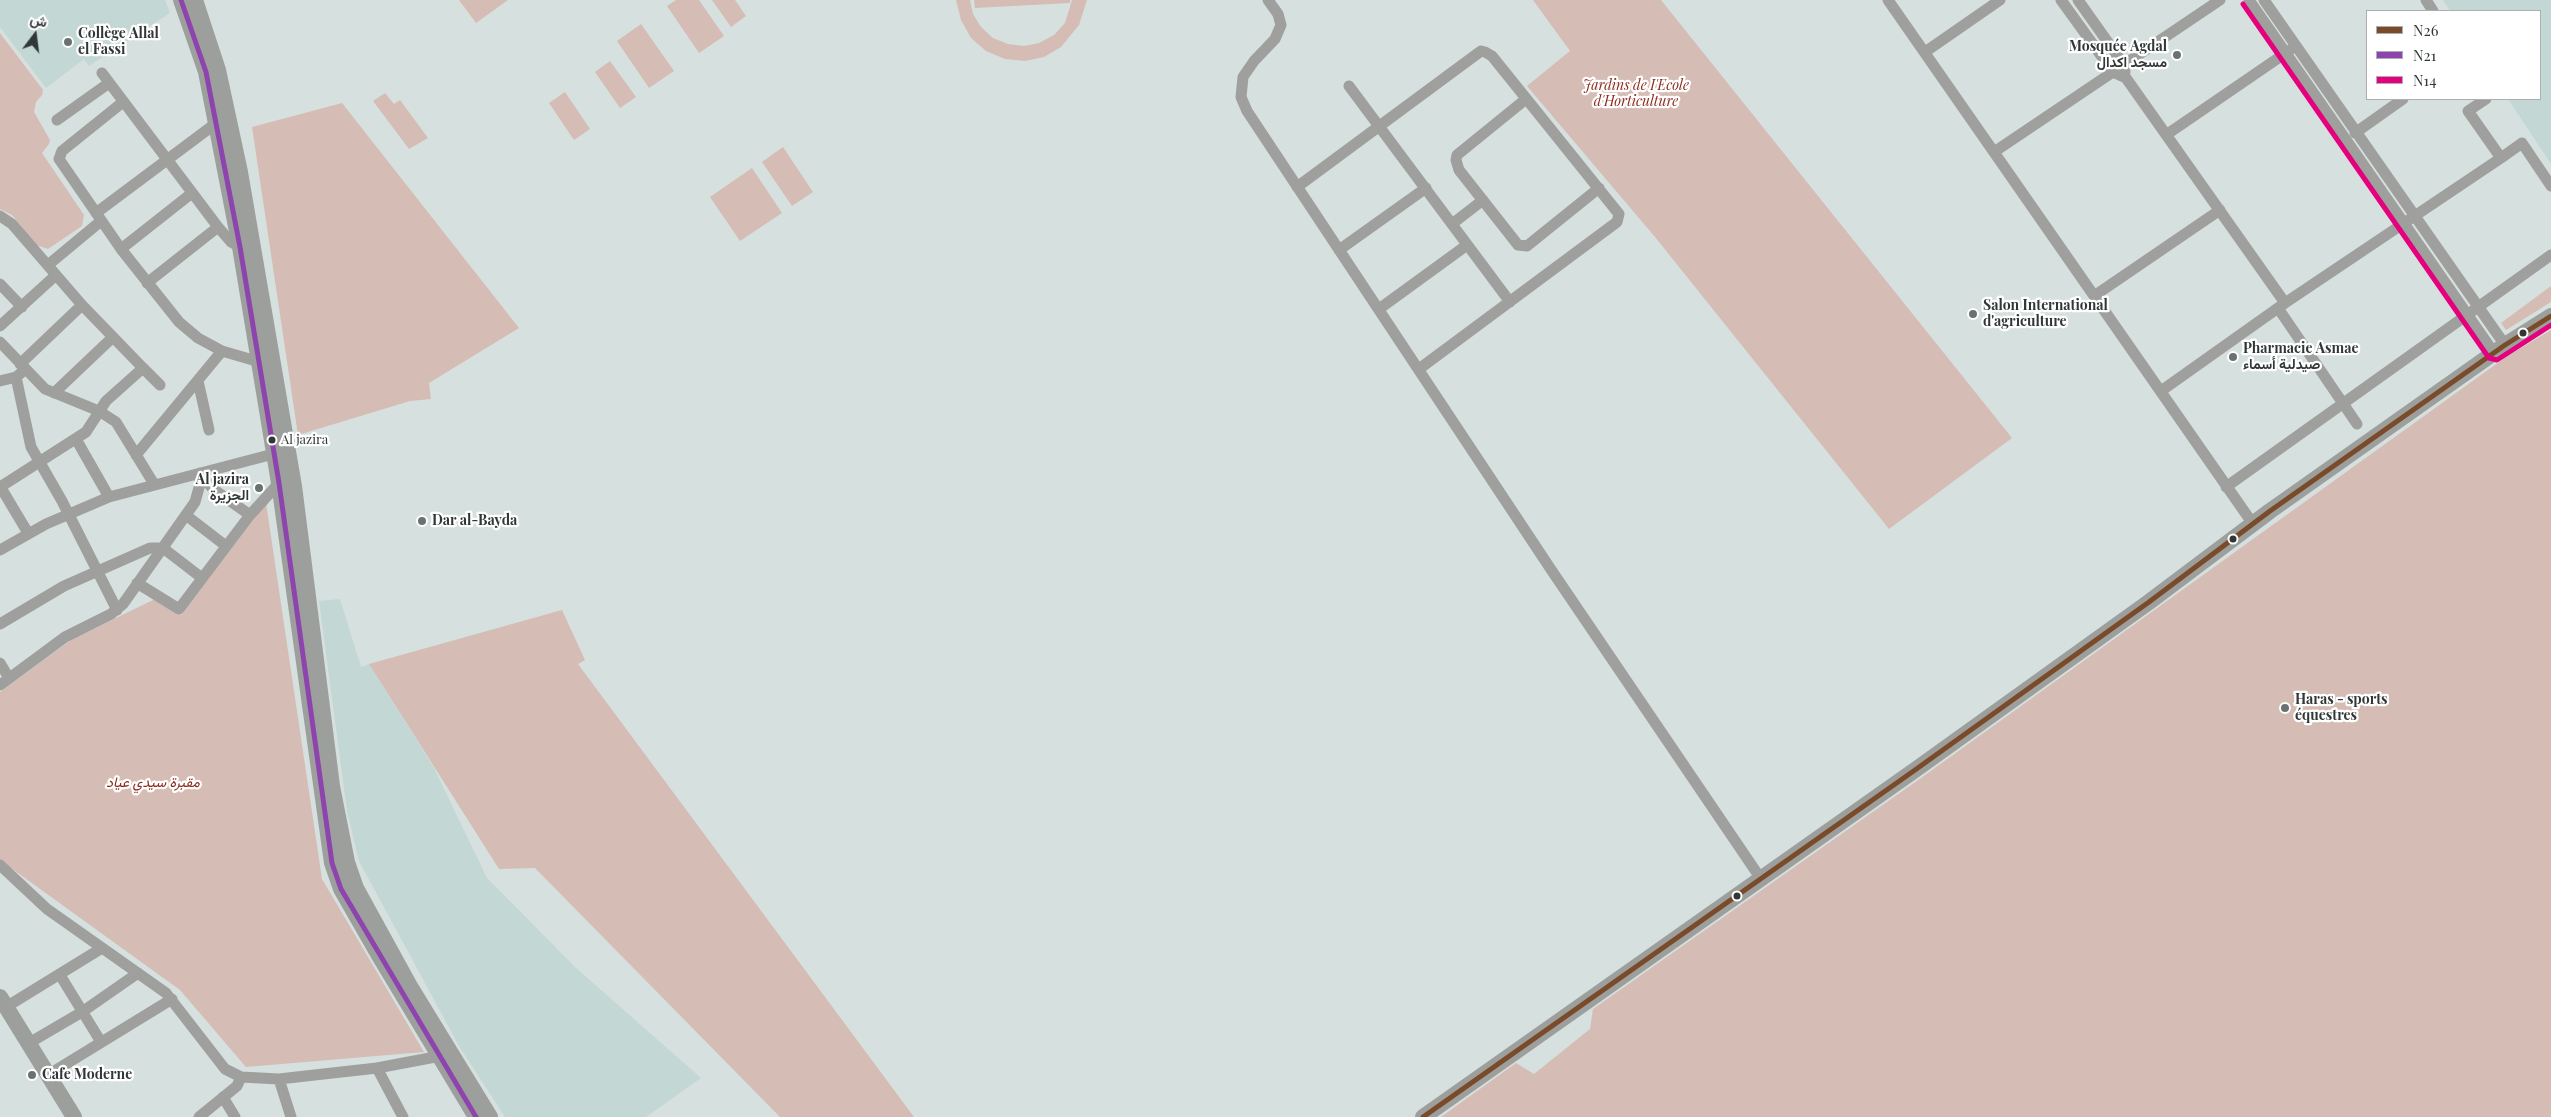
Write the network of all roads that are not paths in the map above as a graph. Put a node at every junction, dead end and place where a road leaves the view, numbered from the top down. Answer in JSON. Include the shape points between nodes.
{"nodes":[{"id":1,"x":180,"y":0,"type":"edge"},
{"id":2,"x":195,"y":0,"type":"edge"},
{"id":3,"x":1268,"y":0,"type":"edge"},
{"id":4,"x":1888,"y":0,"type":"edge"},
{"id":5,"x":2000,"y":0,"type":"edge"},
{"id":6,"x":2061,"y":0,"type":"edge"},
{"id":7,"x":2078,"y":0,"type":"edge"},
{"id":8,"x":2220,"y":0,"type":"edge"},
{"id":9,"x":2249,"y":0,"type":"edge"},
{"id":10,"x":2264,"y":0,"type":"edge"},
{"id":11,"x":2296,"y":46,"type":"junction"},
{"id":12,"x":1925,"y":52,"type":"junction"},
{"id":13,"x":2286,"y":54,"type":"junction"},
{"id":14,"x":2124,"y":65,"type":"junction"},
{"id":15,"x":2113,"y":72,"type":"junction"},
{"id":16,"x":2126,"y":78,"type":"junction"},
{"id":17,"x":1349,"y":86,"type":"dead end"},
{"id":18,"x":1526,"y":99,"type":"junction"},
{"id":19,"x":2403,"y":100,"type":"edge"},
{"id":20,"x":2484,"y":100,"type":"edge"},
{"id":21,"x":123,"y":102,"type":"junction"},
{"id":22,"x":57,"y":120,"type":"dead end"},
{"id":23,"x":1380,"y":125,"type":"junction"},
{"id":24,"x":218,"y":126,"type":"junction"},
{"id":25,"x":2356,"y":133,"type":"junction"},
{"id":26,"x":2166,"y":135,"type":"junction"},
{"id":27,"x":1994,"y":152,"type":"junction"},
{"id":28,"x":2501,"y":158,"type":"junction"},
{"id":29,"x":167,"y":160,"type":"junction"},
{"id":30,"x":2551,"y":186,"type":"edge"},
{"id":31,"x":1297,"y":187,"type":"junction"},
{"id":32,"x":1426,"y":188,"type":"junction"},
{"id":33,"x":1599,"y":188,"type":"junction"},
{"id":34,"x":192,"y":193,"type":"junction"},
{"id":35,"x":1483,"y":200,"type":"junction"},
{"id":36,"x":2220,"y":210,"type":"junction"},
{"id":37,"x":0,"y":216,"type":"edge"},
{"id":38,"x":99,"y":217,"type":"junction"},
{"id":39,"x":2415,"y":217,"type":"junction"},
{"id":40,"x":1452,"y":224,"type":"junction"},
{"id":41,"x":2403,"y":224,"type":"junction"},
{"id":42,"x":218,"y":227,"type":"junction"},
{"id":43,"x":1467,"y":245,"type":"junction"},
{"id":44,"x":240,"y":247,"type":"junction"},
{"id":45,"x":121,"y":250,"type":"junction"},
{"id":46,"x":1339,"y":250,"type":"junction"},
{"id":47,"x":2551,"y":255,"type":"edge"},
{"id":48,"x":48,"y":265,"type":"junction"},
{"id":49,"x":56,"y":275,"type":"junction"},
{"id":50,"x":147,"y":283,"type":"junction"},
{"id":51,"x":0,"y":284,"type":"edge"},
{"id":52,"x":2094,"y":296,"type":"junction"},
{"id":53,"x":1510,"y":302,"type":"junction"},
{"id":54,"x":82,"y":305,"type":"junction"},
{"id":55,"x":2282,"y":305,"type":"junction"},
{"id":56,"x":22,"y":307,"type":"junction"},
{"id":57,"x":1379,"y":309,"type":"junction"},
{"id":58,"x":2472,"y":311,"type":"junction"},
{"id":59,"x":2551,"y":316,"type":"edge"},
{"id":60,"x":0,"y":326,"type":"edge"},
{"id":61,"x":113,"y":337,"type":"junction"},
{"id":62,"x":0,"y":342,"type":"edge"},
{"id":63,"x":2499,"y":349,"type":"junction"},
{"id":64,"x":222,"y":351,"type":"junction"},
{"id":65,"x":266,"y":363,"type":"junction"},
{"id":66,"x":143,"y":368,"type":"junction"},
{"id":67,"x":1419,"y":369,"type":"junction"},
{"id":68,"x":20,"y":370,"type":"junction"},
{"id":69,"x":0,"y":381,"type":"edge"},
{"id":70,"x":198,"y":381,"type":"junction"},
{"id":71,"x":160,"y":385,"type":"dead end"},
{"id":72,"x":2161,"y":391,"type":"junction"},
{"id":73,"x":54,"y":393,"type":"junction"},
{"id":74,"x":2343,"y":403,"type":"junction"},
{"id":75,"x":99,"y":411,"type":"junction"},
{"id":76,"x":2358,"y":424,"type":"dead end"},
{"id":77,"x":209,"y":430,"type":"dead end"},
{"id":78,"x":76,"y":439,"type":"junction"},
{"id":79,"x":281,"y":452,"type":"junction"},
{"id":80,"x":136,"y":455,"type":"junction"},
{"id":81,"x":38,"y":461,"type":"junction"},
{"id":82,"x":200,"y":473,"type":"junction"},
{"id":83,"x":279,"y":483,"type":"junction"},
{"id":84,"x":154,"y":484,"type":"junction"},
{"id":85,"x":0,"y":486,"type":"edge"},
{"id":86,"x":2226,"y":487,"type":"junction"},
{"id":87,"x":109,"y":497,"type":"junction"},
{"id":88,"x":68,"y":514,"type":"junction"},
{"id":89,"x":250,"y":515,"type":"junction"},
{"id":90,"x":187,"y":516,"type":"junction"},
{"id":91,"x":2253,"y":524,"type":"junction"},
{"id":92,"x":28,"y":533,"type":"junction"},
{"id":93,"x":226,"y":546,"type":"junction"},
{"id":94,"x":162,"y":548,"type":"junction"},
{"id":95,"x":0,"y":550,"type":"edge"},
{"id":96,"x":137,"y":554,"type":"junction"},
{"id":97,"x":148,"y":568,"type":"junction"},
{"id":98,"x":96,"y":570,"type":"junction"},
{"id":99,"x":202,"y":578,"type":"junction"},
{"id":100,"x":137,"y":584,"type":"junction"},
{"id":101,"x":117,"y":610,"type":"junction"},
{"id":102,"x":0,"y":624,"type":"edge"},
{"id":103,"x":0,"y":663,"type":"edge"},
{"id":104,"x":5,"y":682,"type":"edge"},
{"id":105,"x":326,"y":787,"type":"junction"},
{"id":106,"x":0,"y":865,"type":"edge"},
{"id":107,"x":1761,"y":878,"type":"junction"},
{"id":108,"x":102,"y":948,"type":"junction"},
{"id":109,"x":138,"y":973,"type":"junction"},
{"id":110,"x":60,"y":974,"type":"junction"},
{"id":111,"x":172,"y":999,"type":"junction"},
{"id":112,"x":3,"y":1002,"type":"edge"},
{"id":113,"x":82,"y":1012,"type":"junction"},
{"id":114,"x":102,"y":1042,"type":"junction"},
{"id":115,"x":29,"y":1043,"type":"junction"},
{"id":116,"x":444,"y":1056,"type":"junction"},
{"id":117,"x":377,"y":1068,"type":"junction"},
{"id":118,"x":48,"y":1075,"type":"junction"},
{"id":119,"x":242,"y":1077,"type":"junction"},
{"id":120,"x":279,"y":1079,"type":"junction"},
{"id":121,"x":223,"y":1097,"type":"junction"},
{"id":122,"x":74,"y":1117,"type":"edge"},
{"id":123,"x":200,"y":1117,"type":"edge"},
{"id":124,"x":235,"y":1117,"type":"edge"},
{"id":125,"x":291,"y":1117,"type":"edge"},
{"id":126,"x":399,"y":1117,"type":"edge"},
{"id":127,"x":476,"y":1117,"type":"edge"},
{"id":128,"x":490,"y":1117,"type":"edge"},
{"id":129,"x":1424,"y":1117,"type":"edge"}],
"edges":[{"from":1,"to":24,"type":"main road","via":[[206,72]]},
{"from":2,"to":65,"type":"main road","via":[[212,46],[224,94]]},
{"from":3,"to":31,"type":"street","via":[[1278,14],[1280,25],[1275,39],[1243,77],[1241,97],[1247,112]]},
{"from":4,"to":12,"type":"street"},
{"from":5,"to":12,"type":"street"},
{"from":6,"to":15,"type":"street"},
{"from":7,"to":14,"type":"street"},
{"from":8,"to":14,"type":"street"},
{"from":9,"to":13,"type":"street"},
{"from":10,"to":11,"type":"street"},
{"from":11,"to":13,"type":"street"},
{"from":11,"to":25,"type":"street"},
{"from":12,"to":27,"type":"street"},
{"from":13,"to":26,"type":"street"},
{"from":13,"to":41,"type":"street"},
{"from":14,"to":15,"type":"street"},
{"from":14,"to":16,"type":"street"},
{"from":15,"to":16,"type":"street"},
{"from":15,"to":27,"type":"street"},
{"from":16,"to":26,"type":"street"},
{"from":17,"to":23,"type":"street"},
{"from":18,"to":23,"type":"street","via":[[1492,56],[1481,51]]},
{"from":18,"to":33,"type":"street"},
{"from":18,"to":35,"type":"street","via":[[1458,155],[1459,170]]},
{"from":19,"to":25,"type":"street"},
{"from":20,"to":28,"type":"street","via":[[2468,111]]},
{"from":21,"to":22,"type":"street","via":[[105,78]]},
{"from":21,"to":29,"type":"street"},
{"from":21,"to":38,"type":"street","via":[[59,155],[60,162]]},
{"from":23,"to":31,"type":"street"},
{"from":23,"to":32,"type":"street"},
{"from":24,"to":29,"type":"street","via":[[211,127]]},
{"from":24,"to":44,"type":"main road"},
{"from":25,"to":39,"type":"street"},
{"from":26,"to":36,"type":"street"},
{"from":27,"to":52,"type":"street"},
{"from":28,"to":30,"type":"street","via":[[2522,143]]},
{"from":28,"to":39,"type":"street"},
{"from":29,"to":34,"type":"street"},
{"from":29,"to":38,"type":"street"},
{"from":31,"to":46,"type":"street"},
{"from":32,"to":40,"type":"street"},
{"from":32,"to":46,"type":"street"},
{"from":33,"to":35,"type":"street","via":[[1553,227],[1524,246],[1518,244]]},
{"from":33,"to":53,"type":"street","via":[[1619,214],[1617,222]]},
{"from":34,"to":42,"type":"street"},
{"from":34,"to":45,"type":"street"},
{"from":35,"to":40,"type":"street"},
{"from":36,"to":52,"type":"street"},
{"from":36,"to":55,"type":"street"},
{"from":37,"to":48,"type":"street","via":[[12,224]]},
{"from":38,"to":45,"type":"street"},
{"from":38,"to":48,"type":"street"},
{"from":39,"to":41,"type":"street"},
{"from":39,"to":58,"type":"street"},
{"from":40,"to":43,"type":"street"},
{"from":41,"to":55,"type":"street"},
{"from":41,"to":58,"type":"street"},
{"from":42,"to":44,"type":"street"},
{"from":42,"to":50,"type":"street"},
{"from":43,"to":53,"type":"street"},
{"from":43,"to":57,"type":"street"},
{"from":44,"to":65,"type":"main road"},
{"from":45,"to":50,"type":"street"},
{"from":46,"to":57,"type":"street"},
{"from":47,"to":58,"type":"street"},
{"from":48,"to":49,"type":"street"},
{"from":49,"to":54,"type":"street"},
{"from":49,"to":56,"type":"street"},
{"from":50,"to":64,"type":"street","via":[[179,322],[198,338]]},
{"from":51,"to":56,"type":"street"},
{"from":52,"to":72,"type":"street"},
{"from":53,"to":67,"type":"street"},
{"from":54,"to":61,"type":"street"},
{"from":54,"to":68,"type":"street"},
{"from":55,"to":72,"type":"street"},
{"from":55,"to":74,"type":"street"},
{"from":56,"to":60,"type":"street"},
{"from":57,"to":67,"type":"street"},
{"from":58,"to":63,"type":"street"},
{"from":58,"to":74,"type":"street"},
{"from":59,"to":63,"type":"main road"},
{"from":61,"to":66,"type":"street"},
{"from":61,"to":73,"type":"street"},
{"from":62,"to":68,"type":"street"},
{"from":63,"to":91,"type":"main road"},
{"from":64,"to":65,"type":"street"},
{"from":64,"to":70,"type":"street"},
{"from":65,"to":79,"type":"main road"},
{"from":66,"to":71,"type":"street"},
{"from":66,"to":75,"type":"street"},
{"from":67,"to":107,"type":"street","via":[[1547,564]]},
{"from":68,"to":69,"type":"street"},
{"from":68,"to":73,"type":"street"},
{"from":68,"to":81,"type":"street","via":[[31,447]]},
{"from":70,"to":77,"type":"street"},
{"from":70,"to":80,"type":"street"},
{"from":72,"to":86,"type":"street"},
{"from":73,"to":75,"type":"street"},
{"from":74,"to":76,"type":"street"},
{"from":74,"to":86,"type":"street"},
{"from":75,"to":78,"type":"street","via":[[86,432]]},
{"from":75,"to":80,"type":"street","via":[[116,422]]},
{"from":78,"to":81,"type":"street"},
{"from":78,"to":87,"type":"street"},
{"from":79,"to":82,"type":"street"},
{"from":79,"to":83,"type":"main road"},
{"from":79,"to":105,"type":"main road"},
{"from":80,"to":84,"type":"street"},
{"from":81,"to":85,"type":"street"},
{"from":81,"to":88,"type":"street"},
{"from":82,"to":84,"type":"street"},
{"from":82,"to":89,"type":"street","via":[[213,489]]},
{"from":82,"to":90,"type":"street","via":[[198,494]]},
{"from":83,"to":89,"type":"street"},
{"from":83,"to":105,"type":"main road"},
{"from":84,"to":87,"type":"street"},
{"from":85,"to":92,"type":"street"},
{"from":86,"to":91,"type":"street"},
{"from":87,"to":88,"type":"street"},
{"from":88,"to":92,"type":"street"},
{"from":88,"to":98,"type":"street"},
{"from":89,"to":93,"type":"street"},
{"from":90,"to":93,"type":"street"},
{"from":90,"to":94,"type":"street"},
{"from":91,"to":107,"type":"main road","via":[[2149,602]]},
{"from":92,"to":95,"type":"street"},
{"from":93,"to":99,"type":"street"},
{"from":94,"to":96,"type":"street","via":[[150,548]]},
{"from":94,"to":97,"type":"street"},
{"from":94,"to":99,"type":"street"},
{"from":96,"to":97,"type":"street"},
{"from":96,"to":98,"type":"street"},
{"from":97,"to":100,"type":"street"},
{"from":98,"to":101,"type":"street"},
{"from":98,"to":102,"type":"street"},
{"from":99,"to":100,"type":"street","via":[[179,609]]},
{"from":100,"to":101,"type":"street"},
{"from":101,"to":104,"type":"street","via":[[65,637]]},
{"from":103,"to":104,"type":"street"},
{"from":105,"to":116,"type":"main road","via":[[356,888],[386,956]]},
{"from":106,"to":108,"type":"street","via":[[47,909]]},
{"from":107,"to":129,"type":"main road"},
{"from":108,"to":109,"type":"street"},
{"from":108,"to":110,"type":"street"},
{"from":109,"to":111,"type":"street"},
{"from":109,"to":113,"type":"street"},
{"from":110,"to":112,"type":"street"},
{"from":110,"to":113,"type":"street"},
{"from":111,"to":114,"type":"street"},
{"from":111,"to":119,"type":"street","via":[[215,1058],[225,1069]]},
{"from":112,"to":115,"type":"main road"},
{"from":113,"to":114,"type":"street"},
{"from":113,"to":115,"type":"street"},
{"from":114,"to":118,"type":"street"},
{"from":115,"to":118,"type":"main road"},
{"from":116,"to":117,"type":"street"},
{"from":116,"to":127,"type":"main road"},
{"from":116,"to":128,"type":"main road"},
{"from":117,"to":120,"type":"street"},
{"from":117,"to":126,"type":"street"},
{"from":118,"to":122,"type":"main road"},
{"from":119,"to":120,"type":"street"},
{"from":119,"to":121,"type":"street","via":[[237,1086]]},
{"from":120,"to":125,"type":"street"},
{"from":121,"to":123,"type":"street"},
{"from":121,"to":124,"type":"street"}]}
